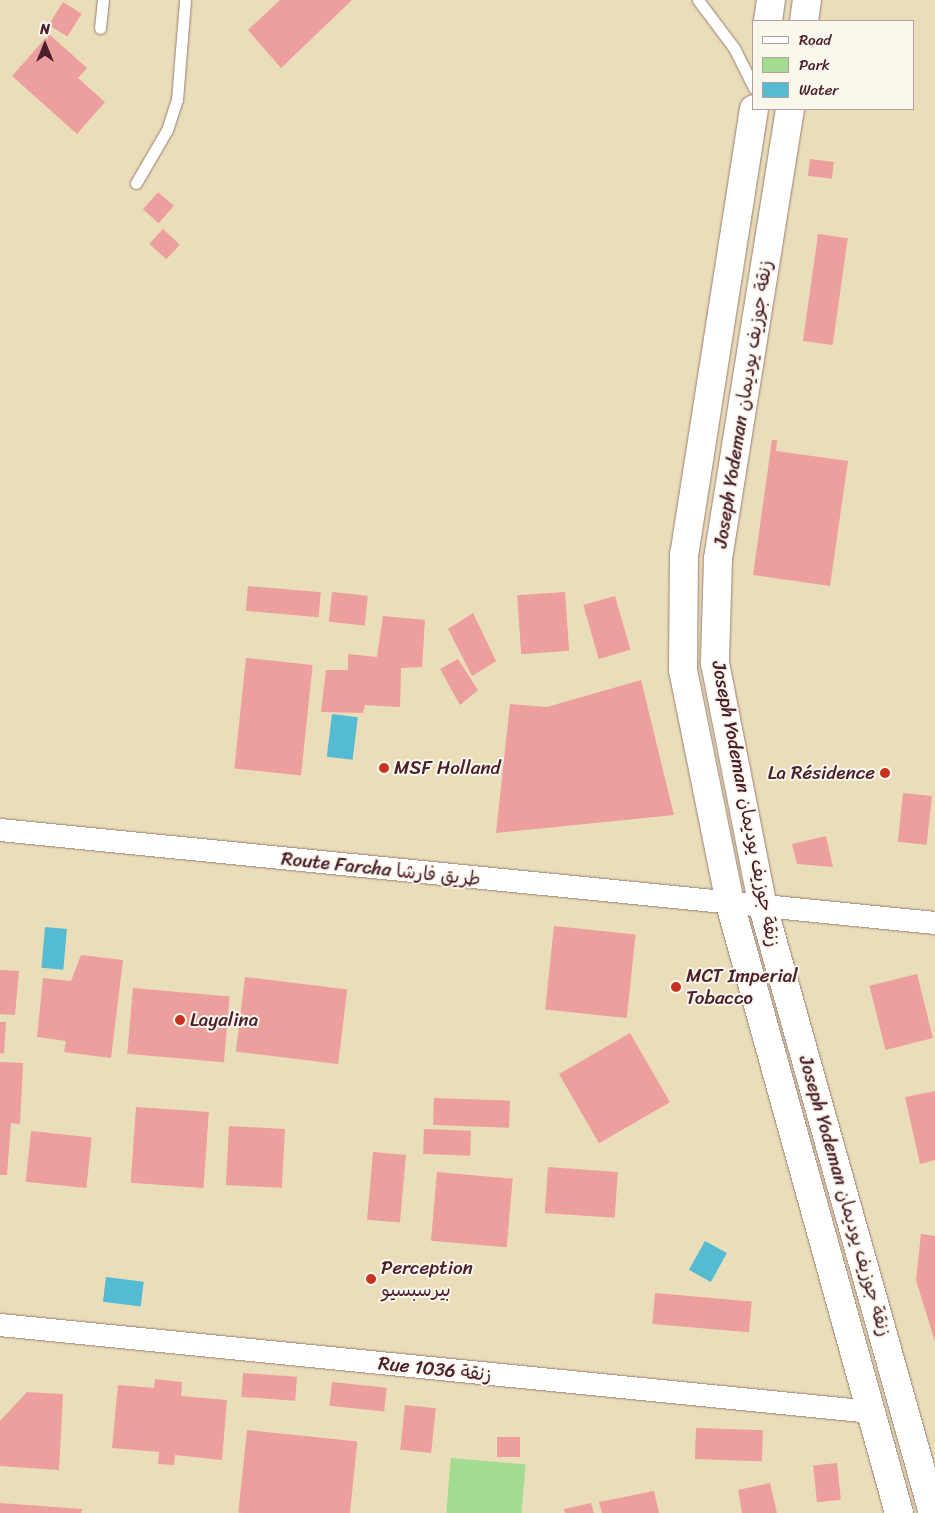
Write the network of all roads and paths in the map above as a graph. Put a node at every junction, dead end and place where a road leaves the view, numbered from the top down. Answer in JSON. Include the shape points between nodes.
{"nodes":[{"id":1,"x":103,"y":0,"type":"edge"},
{"id":2,"x":185,"y":0,"type":"edge"},
{"id":3,"x":698,"y":0,"type":"edge"},
{"id":4,"x":771,"y":0,"type":"edge"},
{"id":5,"x":807,"y":0,"type":"edge"},
{"id":6,"x":768,"y":20,"type":"edge"},
{"id":7,"x":804,"y":20,"type":"edge"},
{"id":8,"x":100,"y":28,"type":"dead end"},
{"id":9,"x":752,"y":84,"type":"edge"},
{"id":10,"x":754,"y":110,"type":"edge"},
{"id":11,"x":790,"y":110,"type":"edge"},
{"id":12,"x":746,"y":162,"type":"junction"},
{"id":13,"x":779,"y":178,"type":"junction"},
{"id":14,"x":136,"y":183,"type":"dead end"},
{"id":15,"x":0,"y":830,"type":"edge"},
{"id":16,"x":730,"y":904,"type":"junction"},
{"id":17,"x":763,"y":906,"type":"junction"},
{"id":18,"x":935,"y":923,"type":"edge"},
{"id":19,"x":0,"y":1326,"type":"edge"},
{"id":20,"x":871,"y":1412,"type":"junction"},
{"id":21,"x":899,"y":1513,"type":"edge"},
{"id":22,"x":933,"y":1513,"type":"edge"}],
"edges":[{"from":1,"to":8,"type":"lane"},
{"from":2,"to":14,"type":"lane","via":[[177,100],[167,130]]},
{"from":3,"to":9,"type":"lane","via":[[734,48]]},
{"from":4,"to":6,"type":"street"},
{"from":5,"to":7,"type":"street"},
{"from":10,"to":12,"type":"street","name":"Joseph Yodeman زنقة جوزيف يوديمان"},
{"from":11,"to":13,"type":"street","name":"Joseph Yodeman زنقة جوزيف يوديمان"},
{"from":12,"to":13,"type":"street"},
{"from":12,"to":16,"type":"street","name":"Joseph Yodeman زنقة جوزيف يوديمان","via":[[692,496],[681,612],[691,728]]},
{"from":13,"to":17,"type":"street","name":"Joseph Yodeman زنقة جوزيف يوديمان","via":[[720,550],[715,617],[715,663]]},
{"from":15,"to":16,"type":"street","name":"Route Farcha طريق فارشا"},
{"from":16,"to":17,"type":"street","name":"Route Farcha طريق فارشا"},
{"from":16,"to":20,"type":"street","name":"Joseph Yodeman زنقة جوزيف يوديمان"},
{"from":17,"to":18,"type":"street","name":"Route Farcha طريق فارشا"},
{"from":17,"to":22,"type":"street","name":"Joseph Yodeman زنقة جوزيف يوديمان"},
{"from":19,"to":20,"type":"street","name":"Rue 1036 زنقة"},
{"from":20,"to":21,"type":"street","name":"Joseph Yodeman زنقة جوزيف يوديمان"}]}
